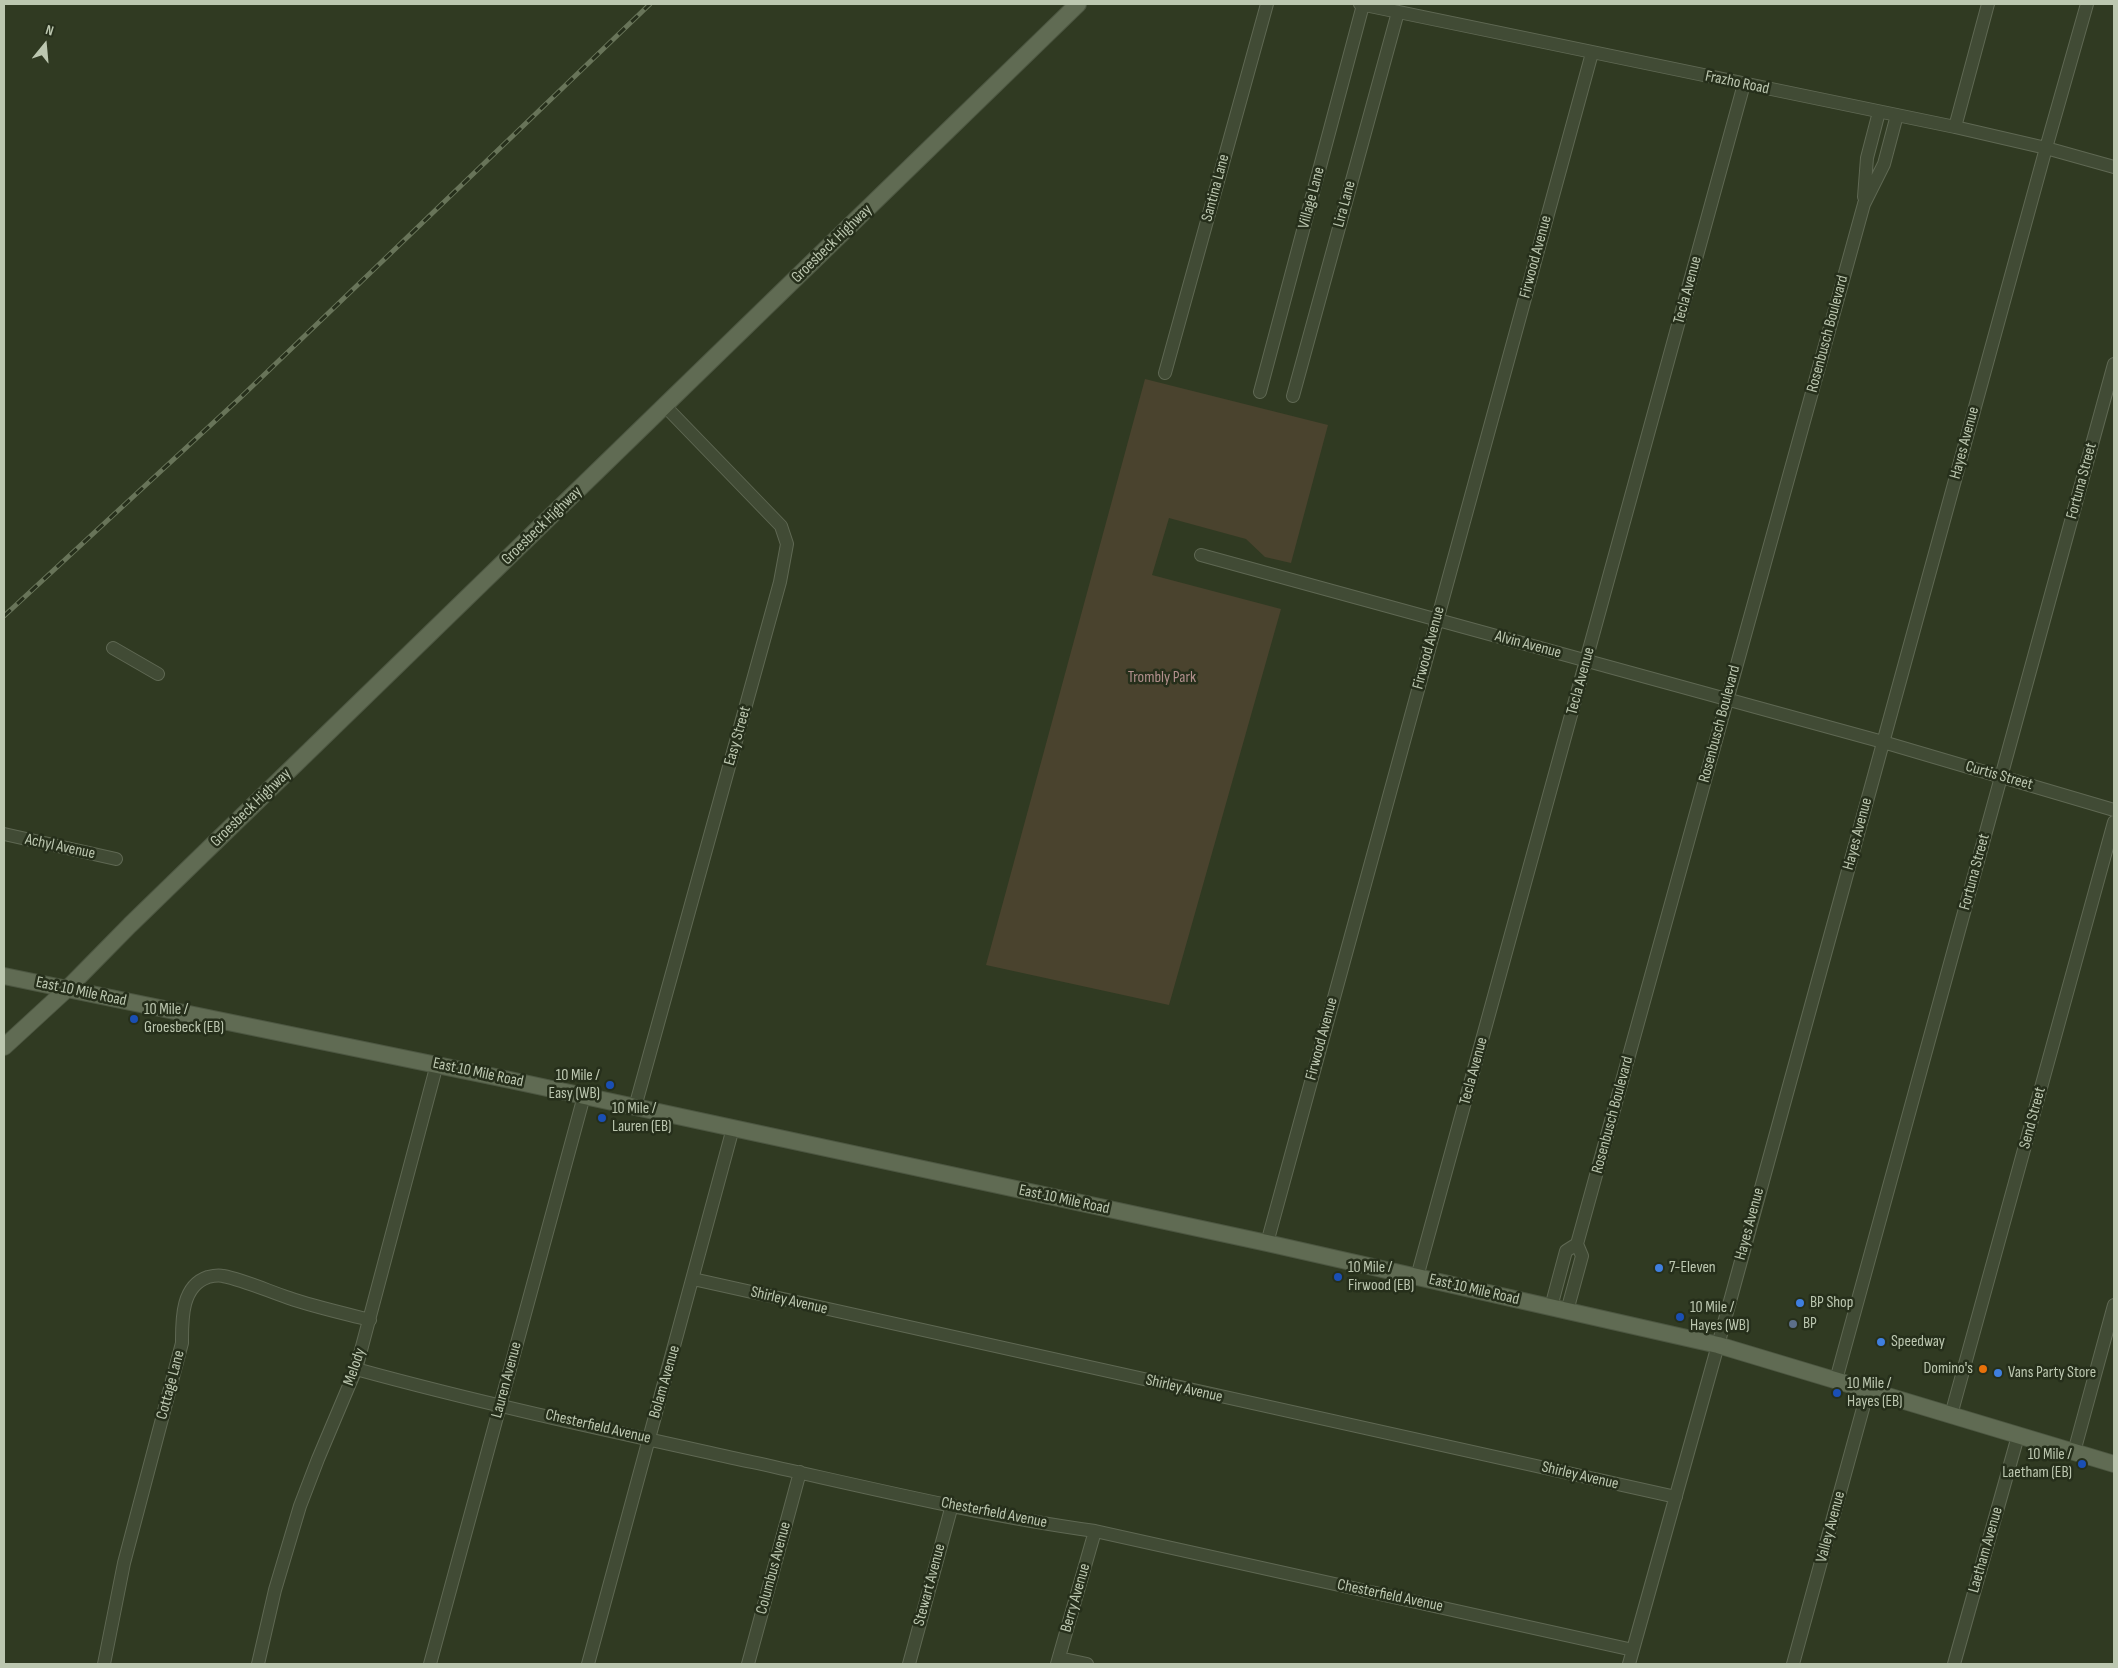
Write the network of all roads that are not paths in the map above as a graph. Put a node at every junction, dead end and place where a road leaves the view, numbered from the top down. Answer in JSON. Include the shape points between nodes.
{"nodes":[{"id":1,"x":1078,"y":4,"type":"edge"},
{"id":2,"x":1267,"y":4,"type":"edge"},
{"id":3,"x":1361,"y":4,"type":"edge"},
{"id":4,"x":1988,"y":4,"type":"edge"},
{"id":5,"x":2087,"y":4,"type":"edge"},
{"id":6,"x":1398,"y":12,"type":"junction"},
{"id":7,"x":1592,"y":53,"type":"junction"},
{"id":8,"x":1744,"y":84,"type":"junction"},
{"id":9,"x":1879,"y":112,"type":"junction"},
{"id":10,"x":1897,"y":115,"type":"junction"},
{"id":11,"x":1955,"y":127,"type":"junction"},
{"id":12,"x":2046,"y":148,"type":"junction"},
{"id":13,"x":2114,"y":167,"type":"edge"},
{"id":14,"x":1864,"y":204,"type":"junction"},
{"id":15,"x":2114,"y":364,"type":"edge"},
{"id":16,"x":1165,"y":373,"type":"dead end"},
{"id":17,"x":1260,"y":392,"type":"dead end"},
{"id":18,"x":1293,"y":396,"type":"dead end"},
{"id":19,"x":665,"y":406,"type":"junction"},
{"id":20,"x":1201,"y":555,"type":"dead end"},
{"id":21,"x":1436,"y":620,"type":"junction"},
{"id":22,"x":113,"y":648,"type":"dead end"},
{"id":23,"x":1586,"y":662,"type":"junction"},
{"id":24,"x":158,"y":674,"type":"dead end"},
{"id":25,"x":1727,"y":699,"type":"junction"},
{"id":26,"x":1883,"y":742,"type":"junction"},
{"id":27,"x":2001,"y":777,"type":"junction"},
{"id":28,"x":2114,"y":810,"type":"edge"},
{"id":29,"x":2114,"y":822,"type":"edge"},
{"id":30,"x":4,"y":834,"type":"edge"},
{"id":31,"x":116,"y":859,"type":"dead end"},
{"id":32,"x":4,"y":976,"type":"edge"},
{"id":33,"x":67,"y":989,"type":"junction"},
{"id":34,"x":4,"y":1047,"type":"edge"},
{"id":35,"x":437,"y":1064,"type":"junction"},
{"id":36,"x":584,"y":1096,"type":"junction"},
{"id":37,"x":635,"y":1106,"type":"junction"},
{"id":38,"x":733,"y":1128,"type":"junction"},
{"id":39,"x":1267,"y":1243,"type":"junction"},
{"id":40,"x":1577,"y":1244,"type":"junction"},
{"id":41,"x":1417,"y":1277,"type":"junction"},
{"id":42,"x":693,"y":1280,"type":"junction"},
{"id":43,"x":2114,"y":1305,"type":"edge"},
{"id":44,"x":1551,"y":1307,"type":"junction"},
{"id":45,"x":1567,"y":1311,"type":"junction"},
{"id":46,"x":370,"y":1320,"type":"junction"},
{"id":47,"x":1718,"y":1345,"type":"junction"},
{"id":48,"x":356,"y":1369,"type":"junction"},
{"id":49,"x":1836,"y":1380,"type":"junction"},
{"id":50,"x":1868,"y":1390,"type":"junction"},
{"id":51,"x":500,"y":1404,"type":"junction"},
{"id":52,"x":1951,"y":1415,"type":"junction"},
{"id":53,"x":2018,"y":1436,"type":"junction"},
{"id":54,"x":649,"y":1439,"type":"junction"},
{"id":55,"x":2074,"y":1452,"type":"junction"},
{"id":56,"x":2114,"y":1464,"type":"edge"},
{"id":57,"x":800,"y":1472,"type":"junction"},
{"id":58,"x":1676,"y":1497,"type":"junction"},
{"id":59,"x":952,"y":1505,"type":"junction"},
{"id":60,"x":1095,"y":1531,"type":"junction"},
{"id":61,"x":1633,"y":1650,"type":"junction"},
{"id":62,"x":1058,"y":1661,"type":"edge"},
{"id":63,"x":104,"y":1664,"type":"edge"},
{"id":64,"x":258,"y":1664,"type":"edge"},
{"id":65,"x":430,"y":1664,"type":"edge"},
{"id":66,"x":588,"y":1664,"type":"edge"},
{"id":67,"x":748,"y":1664,"type":"edge"},
{"id":68,"x":909,"y":1664,"type":"edge"},
{"id":69,"x":1087,"y":1664,"type":"edge"},
{"id":70,"x":1629,"y":1664,"type":"edge"},
{"id":71,"x":1793,"y":1664,"type":"edge"},
{"id":72,"x":1954,"y":1664,"type":"edge"}],
"edges":[{"from":1,"to":19,"type":"main road","name":"Groesbeck Highway"},
{"from":2,"to":16,"type":"street","name":"Santina Lane"},
{"from":3,"to":6,"type":"street","name":"Frazho Road"},
{"from":3,"to":17,"type":"street","name":"Village Lane"},
{"from":4,"to":11,"type":"street"},
{"from":5,"to":12,"type":"street","name":"Hayes Avenue"},
{"from":6,"to":7,"type":"street","name":"Frazho Road"},
{"from":6,"to":18,"type":"street","name":"Lira Lane"},
{"from":7,"to":8,"type":"street","name":"Frazho Road"},
{"from":7,"to":21,"type":"street","name":"Firwood Avenue"},
{"from":8,"to":9,"type":"street","name":"Frazho Road"},
{"from":8,"to":23,"type":"street","name":"Tecla Avenue"},
{"from":9,"to":10,"type":"street","name":"Frazho Road"},
{"from":9,"to":14,"type":"street","name":"Rosenbusch Boulevard","via":[[1867,158]]},
{"from":10,"to":11,"type":"street","name":"Frazho Road"},
{"from":10,"to":14,"type":"street","name":"Rosenbusch Boulevard","via":[[1884,164]]},
{"from":11,"to":12,"type":"street","name":"Frazho Road"},
{"from":12,"to":13,"type":"street","name":"Frazho Road"},
{"from":12,"to":26,"type":"street","name":"Hayes Avenue"},
{"from":14,"to":25,"type":"street","name":"Rosenbusch Boulevard"},
{"from":15,"to":27,"type":"street","name":"Fortuna Street"},
{"from":19,"to":33,"type":"main road","name":"Groesbeck Highway"},
{"from":19,"to":37,"type":"street","name":"Easy Street","via":[[781,526],[787,544],[751,691]]},
{"from":20,"to":21,"type":"street","name":"Alvin Avenue"},
{"from":21,"to":23,"type":"street","name":"Alvin Avenue"},
{"from":21,"to":39,"type":"street","name":"Firwood Avenue"},
{"from":22,"to":24,"type":"street"},
{"from":23,"to":25,"type":"street","name":"Alvin Avenue"},
{"from":23,"to":41,"type":"street","name":"Tecla Avenue"},
{"from":25,"to":26,"type":"street","name":"Alvin Avenue"},
{"from":25,"to":40,"type":"street","name":"Rosenbusch Boulevard"},
{"from":26,"to":27,"type":"street","name":"Curtis Street"},
{"from":26,"to":47,"type":"street","name":"Hayes Avenue"},
{"from":27,"to":28,"type":"street","name":"Curtis Street"},
{"from":27,"to":49,"type":"street","name":"Fortuna Street"},
{"from":29,"to":52,"type":"street","name":"Send Street"},
{"from":30,"to":31,"type":"street","name":"Achyl Avenue"},
{"from":32,"to":33,"type":"main road","name":"East 10 Mile Road"},
{"from":33,"to":34,"type":"main road","name":"Groesbeck Highway"},
{"from":33,"to":35,"type":"main road","name":"East 10 Mile Road"},
{"from":35,"to":36,"type":"main road","name":"East 10 Mile Road"},
{"from":35,"to":46,"type":"street","name":"Melody"},
{"from":36,"to":37,"type":"main road","name":"East 10 Mile Road"},
{"from":36,"to":51,"type":"street","name":"Lauren Avenue"},
{"from":37,"to":38,"type":"main road","name":"East 10 Mile Road"},
{"from":38,"to":39,"type":"main road","name":"East 10 Mile Road"},
{"from":38,"to":42,"type":"street","name":"Bolam Avenue"},
{"from":39,"to":41,"type":"main road","name":"East 10 Mile Road"},
{"from":40,"to":44,"type":"street","name":"Rosenbusch Boulevard","via":[[1566,1251]]},
{"from":40,"to":45,"type":"street","name":"Rosenbusch Boulevard","via":[[1582,1256]]},
{"from":41,"to":44,"type":"main road","name":"East 10 Mile Road"},
{"from":42,"to":54,"type":"street","name":"Bolam Avenue"},
{"from":42,"to":58,"type":"street","name":"Shirley Avenue"},
{"from":43,"to":55,"type":"street"},
{"from":44,"to":45,"type":"main road","name":"East 10 Mile Road"},
{"from":45,"to":47,"type":"main road","name":"East 10 Mile Road"},
{"from":46,"to":48,"type":"street","name":"Melody"},
{"from":46,"to":63,"type":"street","name":"Cottage Lane","via":[[222,1276],[208,1277],[191,1290],[185,1304],[182,1343],[118,1587]]},
{"from":47,"to":49,"type":"main road","name":"East 10 Mile Road"},
{"from":47,"to":58,"type":"street","name":"Hayes Avenue"},
{"from":48,"to":51,"type":"street","name":"Chesterfield Avenue"},
{"from":48,"to":64,"type":"street","name":"Melody","via":[[300,1506],[275,1590]]},
{"from":49,"to":50,"type":"main road","name":"East 10 Mile Road"},
{"from":50,"to":52,"type":"main road","name":"East 10 Mile Road"},
{"from":50,"to":71,"type":"street","name":"Valley Avenue"},
{"from":51,"to":54,"type":"street","name":"Chesterfield Avenue"},
{"from":51,"to":65,"type":"street","name":"Lauren Avenue"},
{"from":52,"to":53,"type":"main road","name":"East 10 Mile Road"},
{"from":53,"to":55,"type":"main road","name":"East 10 Mile Road"},
{"from":53,"to":72,"type":"street","name":"Laetham Avenue"},
{"from":54,"to":57,"type":"street","name":"Chesterfield Avenue"},
{"from":54,"to":66,"type":"street","name":"Bolam Avenue"},
{"from":55,"to":56,"type":"main road","name":"East 10 Mile Road"},
{"from":57,"to":59,"type":"street","name":"Chesterfield Avenue"},
{"from":57,"to":67,"type":"street","name":"Columbus Avenue"},
{"from":58,"to":61,"type":"street","name":"Hayes Avenue"},
{"from":59,"to":60,"type":"street","name":"Chesterfield Avenue"},
{"from":59,"to":68,"type":"street","name":"Stewart Avenue"},
{"from":60,"to":61,"type":"street","name":"Chesterfield Avenue"},
{"from":60,"to":62,"type":"street","name":"Berry Avenue"},
{"from":61,"to":70,"type":"street","name":"Hayes Avenue"},
{"from":62,"to":69,"type":"street"}]}
